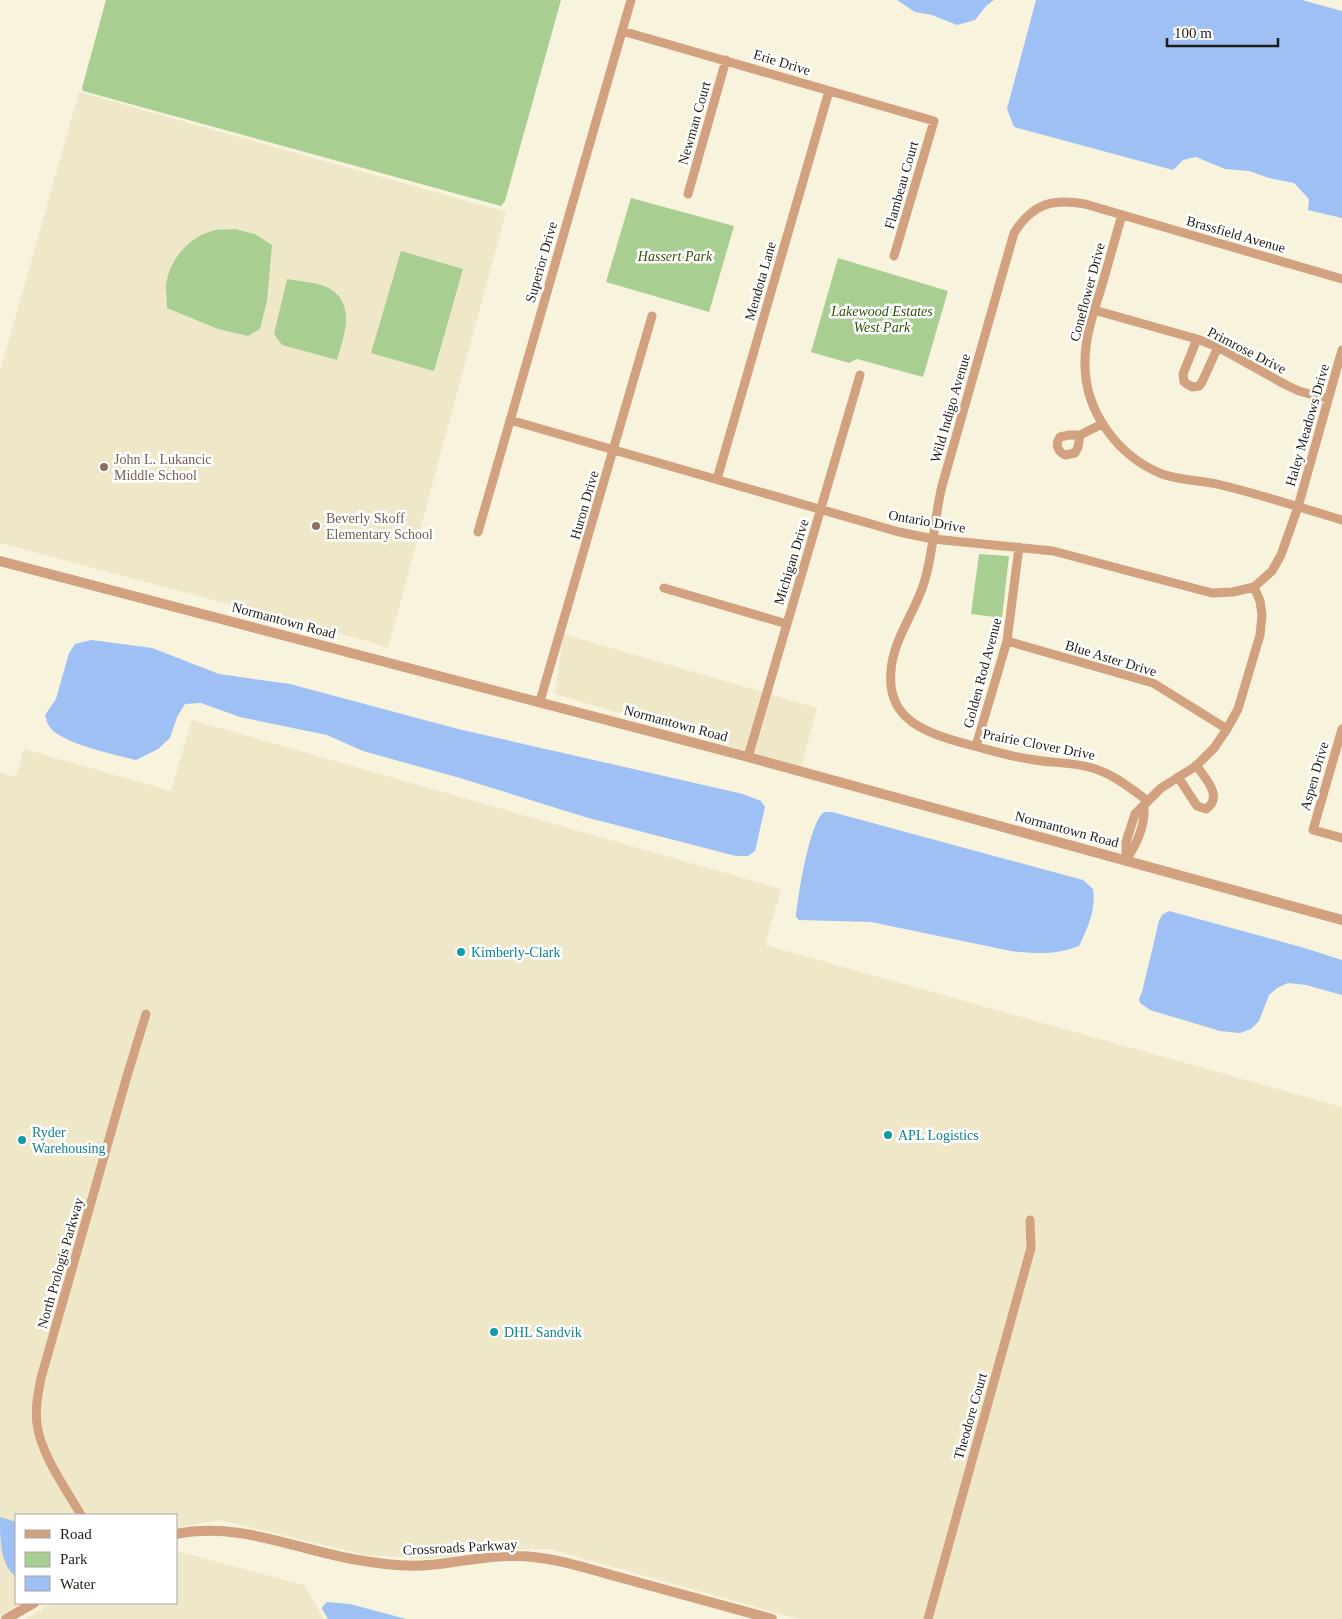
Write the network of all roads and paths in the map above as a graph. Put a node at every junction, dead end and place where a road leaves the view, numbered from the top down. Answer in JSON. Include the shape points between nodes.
{"nodes":[{"id":1,"x":631,"y":0,"type":"edge"},
{"id":2,"x":622,"y":31,"type":"junction"},
{"id":3,"x":726,"y":60,"type":"junction"},
{"id":4,"x":830,"y":91,"type":"junction"},
{"id":5,"x":934,"y":121,"type":"joint"},
{"id":6,"x":688,"y":194,"type":"dead end"},
{"id":7,"x":1122,"y":215,"type":"junction"},
{"id":8,"x":894,"y":256,"type":"dead end"},
{"id":9,"x":1342,"y":279,"type":"edge"},
{"id":10,"x":1094,"y":310,"type":"junction"},
{"id":11,"x":652,"y":316,"type":"dead end"},
{"id":12,"x":1197,"y":339,"type":"junction"},
{"id":13,"x":1218,"y":347,"type":"junction"},
{"id":14,"x":1342,"y":350,"type":"edge"},
{"id":15,"x":860,"y":375,"type":"dead end"},
{"id":16,"x":1328,"y":399,"type":"junction"},
{"id":17,"x":510,"y":420,"type":"junction"},
{"id":18,"x":1102,"y":424,"type":"junction"},
{"id":19,"x":1080,"y":435,"type":"dead end"},
{"id":20,"x":614,"y":450,"type":"junction"},
{"id":21,"x":717,"y":479,"type":"junction"},
{"id":22,"x":1298,"y":507,"type":"junction"},
{"id":23,"x":822,"y":510,"type":"junction"},
{"id":24,"x":1342,"y":520,"type":"edge"},
{"id":25,"x":478,"y":532,"type":"dead end"},
{"id":26,"x":933,"y":539,"type":"junction"},
{"id":27,"x":1019,"y":547,"type":"junction"},
{"id":28,"x":0,"y":561,"type":"edge"},
{"id":29,"x":1254,"y":586,"type":"junction"},
{"id":30,"x":664,"y":588,"type":"dead end"},
{"id":31,"x":787,"y":624,"type":"junction"},
{"id":32,"x":1007,"y":641,"type":"junction"},
{"id":33,"x":540,"y":701,"type":"junction"},
{"id":34,"x":898,"y":707,"type":"joint"},
{"id":35,"x":1227,"y":729,"type":"junction"},
{"id":36,"x":1342,"y":729,"type":"edge"},
{"id":37,"x":976,"y":746,"type":"junction"},
{"id":38,"x":748,"y":756,"type":"junction"},
{"id":39,"x":1196,"y":765,"type":"junction"},
{"id":40,"x":1178,"y":777,"type":"junction"},
{"id":41,"x":1146,"y":804,"type":"junction"},
{"id":42,"x":1342,"y":838,"type":"edge"},
{"id":43,"x":1126,"y":860,"type":"junction"},
{"id":44,"x":1342,"y":920,"type":"edge"},
{"id":45,"x":146,"y":1014,"type":"dead end"},
{"id":46,"x":1030,"y":1220,"type":"dead end"},
{"id":47,"x":80,"y":1514,"type":"edge"},
{"id":48,"x":178,"y":1534,"type":"edge"},
{"id":49,"x":32,"y":1604,"type":"edge"},
{"id":50,"x":745,"y":1616,"type":"edge"},
{"id":51,"x":6,"y":1619,"type":"edge"},
{"id":52,"x":772,"y":1619,"type":"edge"},
{"id":53,"x":928,"y":1619,"type":"edge"}],
"edges":[{"from":1,"to":2,"type":"street","name":"Superior Drive"},
{"from":2,"to":3,"type":"street","name":"Erie Drive"},
{"from":2,"to":17,"type":"street","name":"Superior Drive"},
{"from":3,"to":4,"type":"street","name":"Erie Drive"},
{"from":3,"to":6,"type":"street","name":"Newman Court"},
{"from":4,"to":5,"type":"street","name":"Erie Drive"},
{"from":4,"to":21,"type":"street","name":"Mendota Lane"},
{"from":5,"to":8,"type":"street","name":"Flambeau Court"},
{"from":7,"to":9,"type":"street","name":"Brassfield Avenue"},
{"from":7,"to":10,"type":"street","name":"Coneflower Drive"},
{"from":7,"to":26,"type":"street","name":"Wild Indigo Avenue","via":[[1077,203],[1053,202],[1030,213],[1014,233],[942,486]]},
{"from":10,"to":12,"type":"street","name":"Primrose Drive"},
{"from":10,"to":18,"type":"street","name":"Coneflower Drive","via":[[1087,337],[1085,381]]},
{"from":11,"to":20,"type":"street","name":"Huron Drive"},
{"from":12,"to":13,"type":"street","name":"Primrose Drive"},
{"from":12,"to":13,"type":"street","via":[[1183,374],[1184,382],[1192,387],[1202,382]]},
{"from":13,"to":16,"type":"street","name":"Primrose Drive","via":[[1286,386]]},
{"from":14,"to":16,"type":"street","name":"Haley Meadows Drive"},
{"from":15,"to":23,"type":"street","name":"Michigan Drive"},
{"from":16,"to":22,"type":"street","name":"Haley Meadows Drive"},
{"from":17,"to":20,"type":"street","name":"Ontario Drive"},
{"from":17,"to":25,"type":"street","name":"Superior Drive"},
{"from":18,"to":19,"type":"street"},
{"from":18,"to":22,"type":"street","name":"Coneflower Drive","via":[[1124,450],[1161,473],[1221,485]]},
{"from":20,"to":21,"type":"street","name":"Ontario Drive"},
{"from":20,"to":33,"type":"street","name":"Huron Drive"},
{"from":21,"to":23,"type":"street","name":"Ontario Drive"},
{"from":22,"to":24,"type":"street","name":"Coneflower Drive"},
{"from":22,"to":29,"type":"street","name":"Ontario Drive","via":[[1282,555],[1272,571]]},
{"from":23,"to":26,"type":"street","name":"Ontario Drive"},
{"from":23,"to":31,"type":"street","name":"Michigan Drive"},
{"from":26,"to":27,"type":"street","name":"Ontario Drive"},
{"from":26,"to":34,"type":"street","name":"Wild Indigo Avenue","via":[[924,584],[894,653],[890,685]]},
{"from":27,"to":29,"type":"street","name":"Ontario Drive","via":[[1053,551],[1212,593]]},
{"from":27,"to":32,"type":"street","name":"Golden Rod Avenue"},
{"from":28,"to":33,"type":"street","name":"Normantown Road"},
{"from":29,"to":35,"type":"street","via":[[1262,616],[1260,634],[1238,709]]},
{"from":30,"to":31,"type":"street"},
{"from":31,"to":38,"type":"street","name":"Michigan Drive"},
{"from":32,"to":35,"type":"street","name":"Blue Aster Drive","via":[[1153,684]]},
{"from":32,"to":37,"type":"street","name":"Golden Rod Avenue"},
{"from":33,"to":38,"type":"street","name":"Normantown Road"},
{"from":34,"to":37,"type":"street","name":"Prairie Clover Drive","via":[[917,726],[933,734]]},
{"from":35,"to":39,"type":"street","via":[[1214,748]]},
{"from":36,"to":42,"type":"street","name":"Aspen Drive","via":[[1314,830]]},
{"from":37,"to":41,"type":"street","name":"Prairie Clover Drive","via":[[1030,760],[1088,766],[1104,771],[1117,778]]},
{"from":38,"to":43,"type":"street","name":"Normantown Road"},
{"from":39,"to":40,"type":"street"},
{"from":39,"to":40,"type":"street","via":[[1214,793],[1211,806],[1206,809],[1196,806]]},
{"from":40,"to":41,"type":"street"},
{"from":41,"to":43,"type":"street","via":[[1135,814],[1126,842]]},
{"from":43,"to":44,"type":"street","name":"Normantown Road"},
{"from":45,"to":47,"type":"street","name":"North Prologis Parkway","via":[[37,1399],[37,1425],[44,1449]]},
{"from":46,"to":53,"type":"street","name":"Theodore Court","via":[[1031,1248]]},
{"from":48,"to":50,"type":"street","name":"Crossroads Parkway","via":[[194,1530],[242,1532],[357,1560],[392,1564],[428,1566],[516,1556],[557,1560]]},
{"from":49,"to":51,"type":"street"},
{"from":50,"to":52,"type":"street","name":"Crossroads Parkway"}]}
